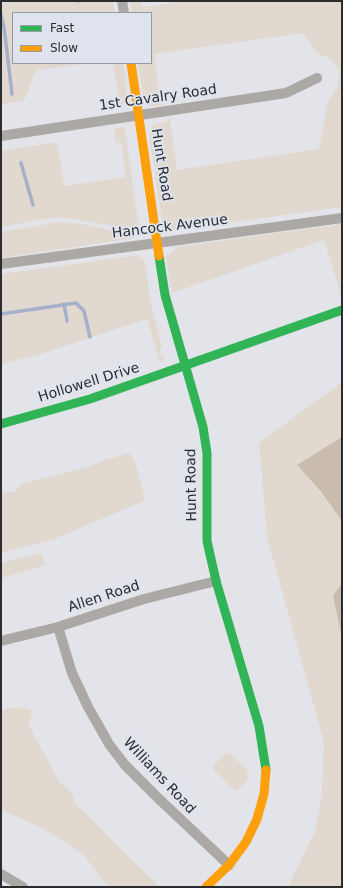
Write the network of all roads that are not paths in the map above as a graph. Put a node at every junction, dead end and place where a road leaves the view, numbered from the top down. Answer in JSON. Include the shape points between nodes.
{"nodes":[{"id":1,"x":122,"y":1,"type":"edge"},
{"id":2,"x":124,"y":12,"type":"edge"},
{"id":3,"x":131,"y":64,"type":"edge"},
{"id":4,"x":317,"y":78,"type":"dead end"},
{"id":5,"x":139,"y":115,"type":"junction"},
{"id":6,"x":1,"y":136,"type":"edge"},
{"id":7,"x":342,"y":218,"type":"edge"},
{"id":8,"x":158,"y":243,"type":"junction"},
{"id":9,"x":1,"y":264,"type":"edge"},
{"id":10,"x":342,"y":310,"type":"edge"},
{"id":11,"x":184,"y":366,"type":"junction"},
{"id":12,"x":1,"y":424,"type":"edge"},
{"id":13,"x":216,"y":580,"type":"junction"},
{"id":14,"x":58,"y":627,"type":"junction"},
{"id":15,"x":1,"y":641,"type":"edge"},
{"id":16,"x":229,"y":865,"type":"junction"},
{"id":17,"x":1,"y":874,"type":"edge"},
{"id":18,"x":23,"y":887,"type":"edge"},
{"id":19,"x":206,"y":887,"type":"edge"}],
"edges":[{"from":1,"to":2,"type":"street"},
{"from":3,"to":5,"type":"street","name":"Hunt Road"},
{"from":4,"to":5,"type":"street","name":"1st Cavalry Road","via":[[286,93]]},
{"from":5,"to":6,"type":"street","name":"1st Cavalry Road"},
{"from":5,"to":8,"type":"street","name":"Hunt Road"},
{"from":7,"to":8,"type":"street","name":"Hancock Avenue"},
{"from":8,"to":9,"type":"street","name":"Hancock Avenue"},
{"from":8,"to":11,"type":"street","name":"Hunt Road","via":[[165,295]]},
{"from":10,"to":11,"type":"street","name":"Hollowell Drive"},
{"from":11,"to":12,"type":"street","name":"Hollowell Drive","via":[[90,399]]},
{"from":11,"to":13,"type":"street","name":"Hunt Road","via":[[203,427],[207,453],[207,541]]},
{"from":13,"to":14,"type":"street","name":"Allen Road","via":[[144,599]]},
{"from":13,"to":16,"type":"street","name":"Hunt Road","via":[[259,726],[266,765],[264,794],[257,819],[246,842]]},
{"from":14,"to":15,"type":"street","name":"Allen Road"},
{"from":14,"to":16,"type":"street","name":"Williams Road","via":[[72,673],[109,744],[125,765]]},
{"from":16,"to":19,"type":"street","name":"Hunt Road"},
{"from":17,"to":18,"type":"street"}]}
